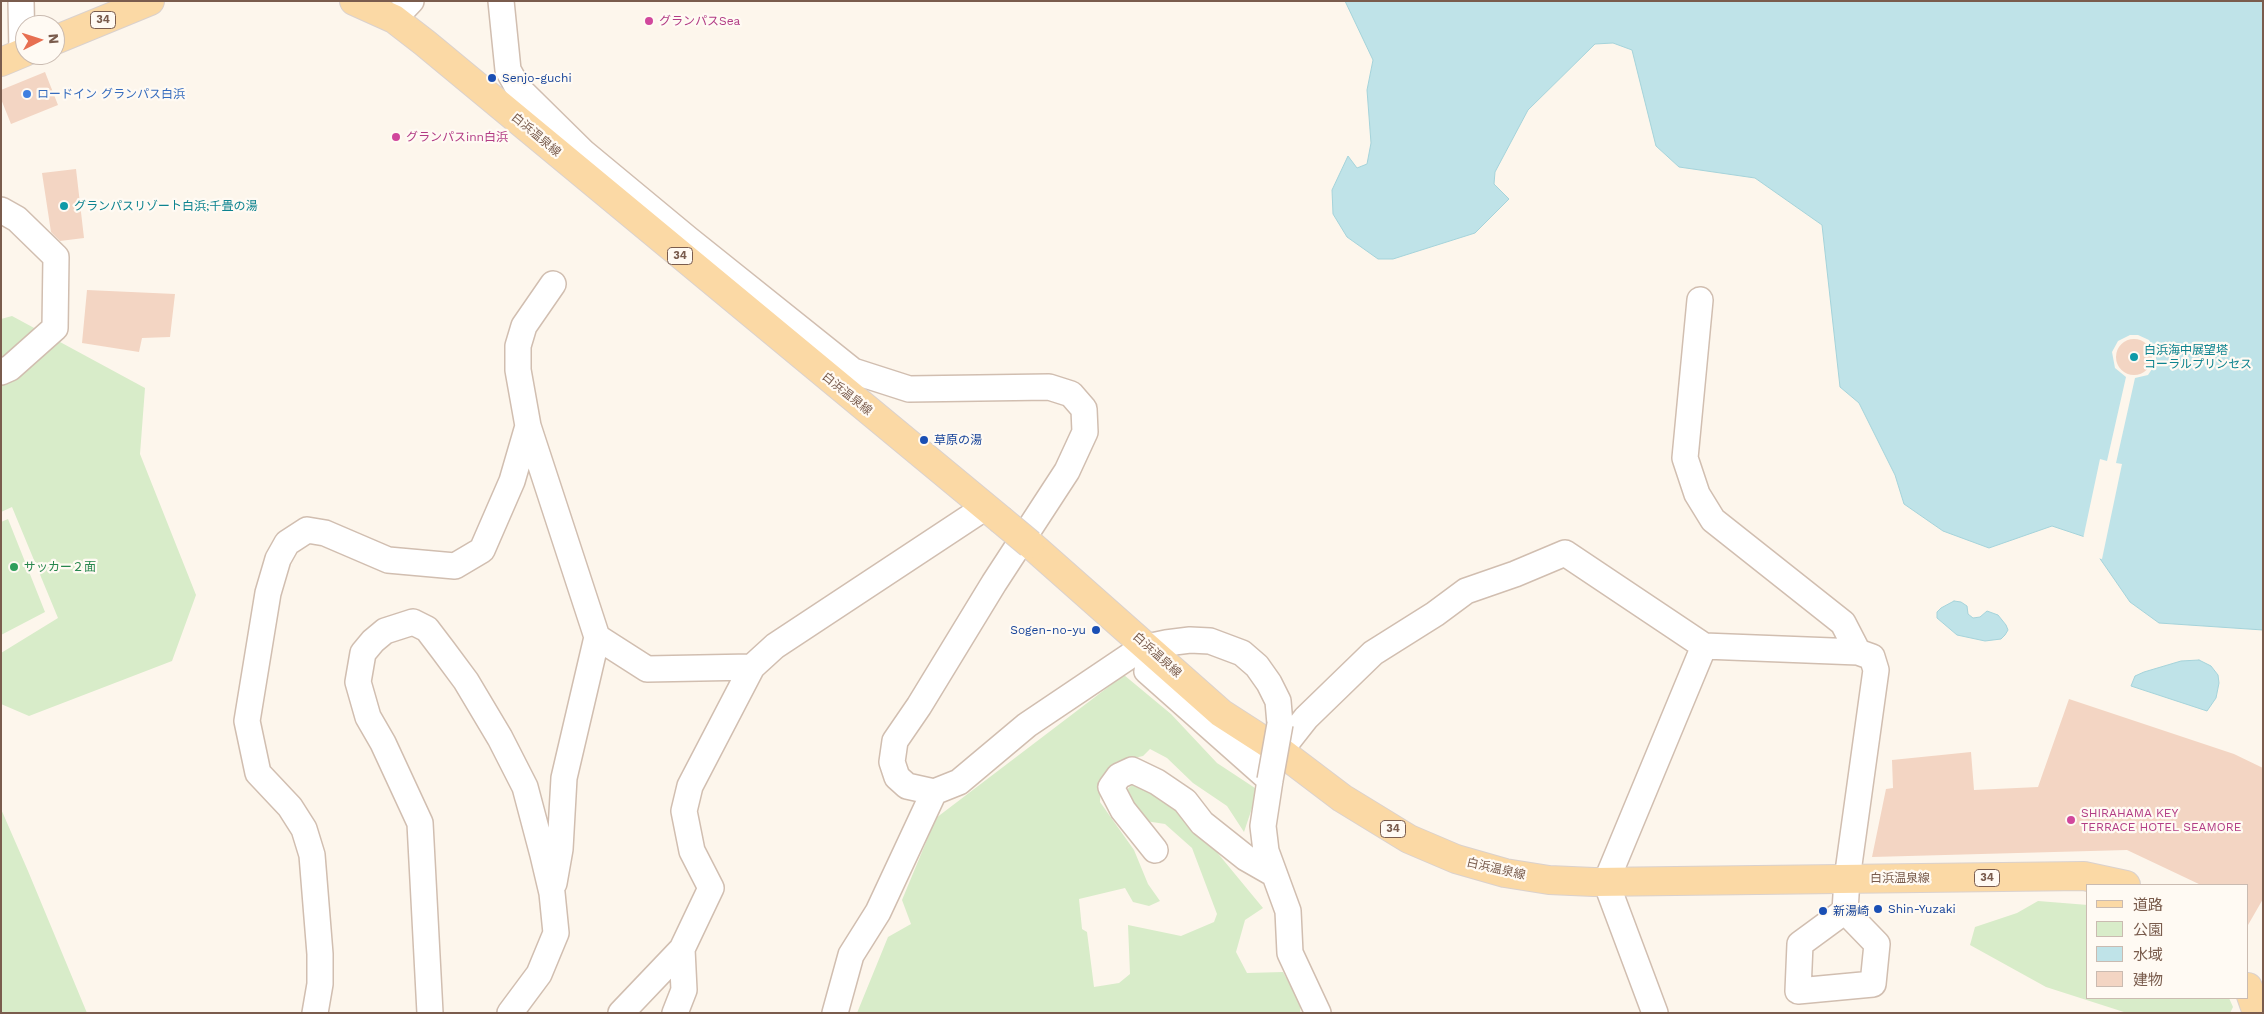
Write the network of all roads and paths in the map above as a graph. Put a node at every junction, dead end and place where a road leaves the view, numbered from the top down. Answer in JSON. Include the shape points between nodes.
{"nodes":[{"id":1,"x":21,"y":1,"type":"edge"},
{"id":2,"x":150,"y":1,"type":"edge"},
{"id":3,"x":354,"y":1,"type":"edge"},
{"id":4,"x":501,"y":1,"type":"edge"},
{"id":5,"x":403,"y":10,"type":"edge"},
{"id":6,"x":20,"y":15,"type":"edge"},
{"id":7,"x":65,"y":36,"type":"edge"},
{"id":8,"x":1,"y":210,"type":"edge"},
{"id":9,"x":553,"y":284,"type":"dead end"},
{"id":10,"x":1700,"y":300,"type":"dead end"},
{"id":11,"x":1,"y":372,"type":"edge"},
{"id":12,"x":528,"y":426,"type":"junction"},
{"id":13,"x":992,"y":514,"type":"junction"},
{"id":14,"x":597,"y":637,"type":"junction"},
{"id":15,"x":1704,"y":646,"type":"junction"},
{"id":16,"x":1150,"y":649,"type":"junction"},
{"id":17,"x":1858,"y":652,"type":"junction"},
{"id":18,"x":752,"y":667,"type":"junction"},
{"id":19,"x":1280,"y":738,"type":"junction"},
{"id":20,"x":1270,"y":780,"type":"junction"},
{"id":21,"x":934,"y":792,"type":"junction"},
{"id":22,"x":1154,"y":850,"type":"dead end"},
{"id":23,"x":1274,"y":874,"type":"junction"},
{"id":24,"x":1847,"y":879,"type":"junction"},
{"id":25,"x":1606,"y":882,"type":"junction"},
{"id":26,"x":2121,"y":884,"type":"edge"},
{"id":27,"x":552,"y":893,"type":"junction"},
{"id":28,"x":1845,"y":911,"type":"dead end"},
{"id":29,"x":682,"y":949,"type":"junction"},
{"id":30,"x":2249,"y":990,"type":"edge"},
{"id":31,"x":1314,"y":1010,"type":"edge"},
{"id":32,"x":315,"y":1013,"type":"edge"},
{"id":33,"x":430,"y":1013,"type":"edge"},
{"id":34,"x":510,"y":1013,"type":"edge"},
{"id":35,"x":621,"y":1013,"type":"edge"},
{"id":36,"x":675,"y":1013,"type":"edge"},
{"id":37,"x":835,"y":1013,"type":"edge"},
{"id":38,"x":1654,"y":1013,"type":"edge"},
{"id":39,"x":2257,"y":1013,"type":"edge"}],
"edges":[{"from":1,"to":6,"type":"street"},
{"from":2,"to":7,"type":"main road","number":"34"},
{"from":3,"to":5,"type":"main road","name":"白浜温泉線","number":"34"},
{"from":4,"to":21,"type":"street","via":[[508,70],[518,88],[583,152],[853,371],[909,389],[1049,387],[1071,394],[1084,408],[1085,432],[1066,471],[895,741],[892,762],[896,777],[907,786]]},
{"from":5,"to":13,"type":"main road","name":"白浜温泉線","number":"34"},
{"from":8,"to":11,"type":"street","via":[[17,219],[56,257],[55,328],[10,368]]},
{"from":9,"to":12,"type":"street","via":[[524,326],[518,346],[518,370]]},
{"from":10,"to":17,"type":"street","via":[[1685,458],[1697,494],[1713,520],[1843,623]]},
{"from":12,"to":14,"type":"street"},
{"from":12,"to":32,"type":"street","via":[[512,481],[482,550],[455,566],[388,560],[325,533],[306,530],[288,543],[278,559],[268,594],[247,720],[258,772],[290,807],[304,829],[312,855],[320,954],[320,984]]},
{"from":13,"to":16,"type":"main road","name":"白浜温泉線","number":"34","bridge":true},
{"from":13,"to":18,"type":"street","via":[[775,646]]},
{"from":14,"to":18,"type":"street","via":[[646,670]]},
{"from":14,"to":27,"type":"street","via":[[564,778],[560,849]]},
{"from":15,"to":17,"type":"street"},
{"from":15,"to":19,"type":"street","via":[[1565,553],[1466,591],[1373,653],[1306,718]]},
{"from":15,"to":25,"type":"street"},
{"from":16,"to":19,"type":"main road","name":"白浜温泉線","number":"34","via":[[1221,713]]},
{"from":16,"to":19,"type":"street","via":[[1190,640],[1210,641],[1242,654],[1257,666],[1278,701]]},
{"from":16,"to":20,"type":"street","via":[[1147,671]]},
{"from":16,"to":21,"type":"street","via":[[1134,653],[1027,725],[959,782]]},
{"from":17,"to":24,"type":"street","via":[[1872,657],[1876,670]]},
{"from":18,"to":29,"type":"street","via":[[690,786],[684,811],[692,851],[711,888]]},
{"from":19,"to":20,"type":"street","bridge":true},
{"from":19,"to":25,"type":"main road","name":"白浜温泉線","number":"34","via":[[1342,798],[1409,839],[1456,859],[1506,873],[1549,880]]},
{"from":20,"to":23,"type":"street","via":[[1263,826],[1266,851]]},
{"from":21,"to":37,"type":"street","via":[[878,912],[851,955]]},
{"from":22,"to":23,"type":"street","via":[[1122,810],[1111,787],[1119,776],[1132,770],[1184,801],[1202,823],[1246,858]]},
{"from":23,"to":31,"type":"street","via":[[1288,911],[1290,954]]},
{"from":24,"to":25,"type":"main road","name":"白浜温泉線","number":"34"},
{"from":24,"to":26,"type":"main road","name":"白浜温泉線","number":"34","via":[[2084,876]]},
{"from":24,"to":28,"type":"street"},
{"from":25,"to":38,"type":"street"},
{"from":27,"to":33,"type":"street","via":[[525,787],[466,681],[427,629],[413,622],[385,631],[363,653],[358,682],[368,717],[420,823]]},
{"from":27,"to":34,"type":"street","via":[[556,933],[539,974]]},
{"from":29,"to":35,"type":"street"},
{"from":29,"to":36,"type":"street","via":[[684,990]]},
{"from":30,"to":39,"type":"main road"}]}
